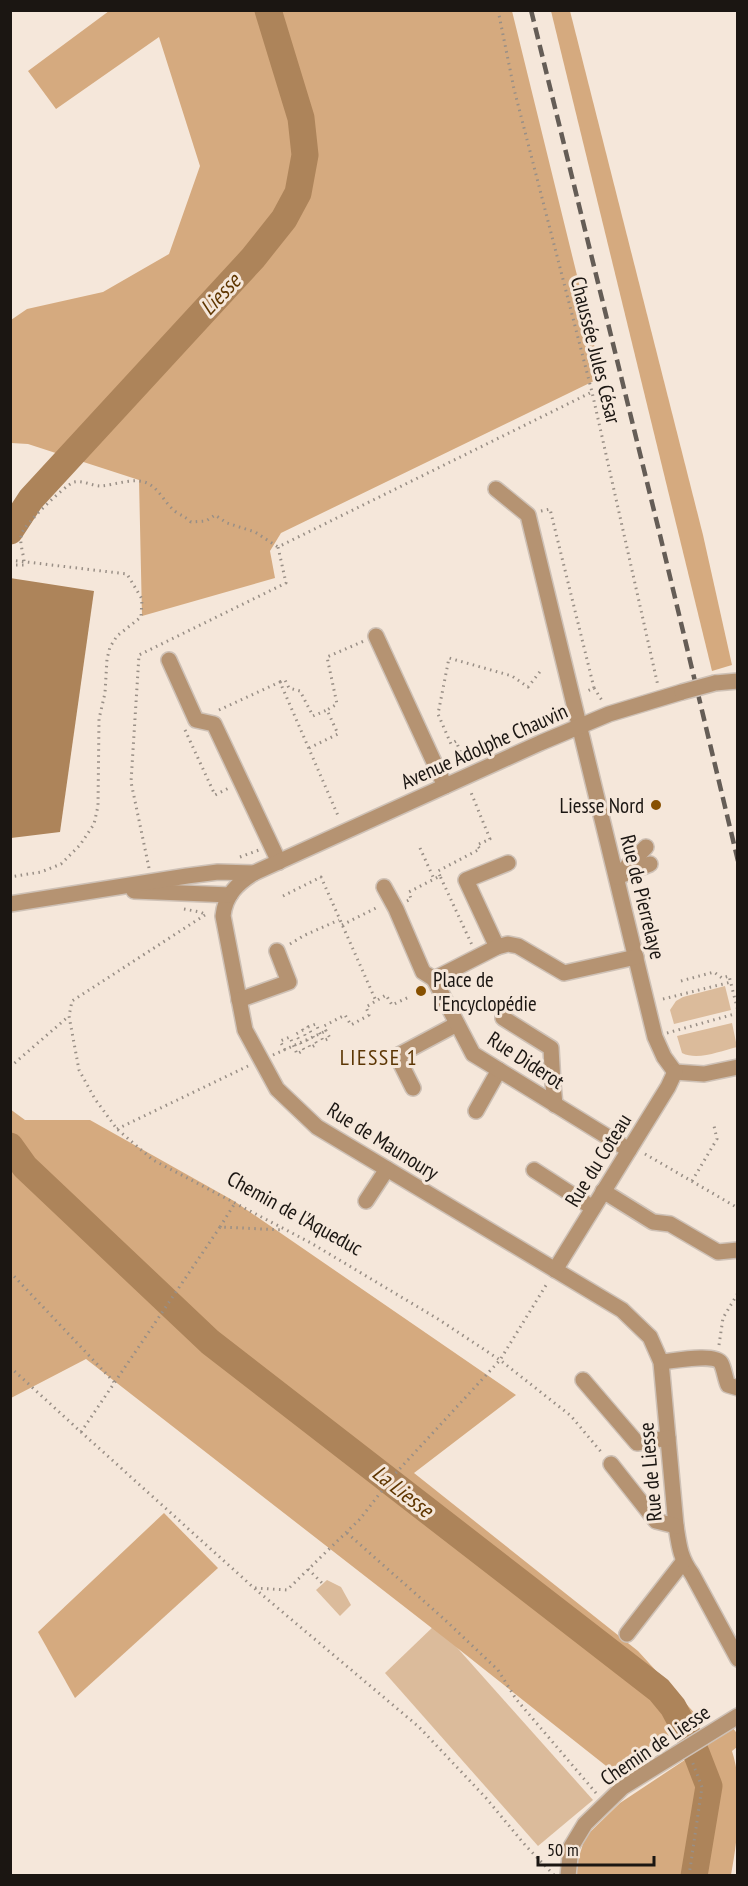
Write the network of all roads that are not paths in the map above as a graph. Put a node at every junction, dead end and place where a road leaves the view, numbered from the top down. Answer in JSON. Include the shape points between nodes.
{"nodes":[{"id":1,"x":496,"y":489,"type":"dead end"},
{"id":2,"x":376,"y":636,"type":"road end"},
{"id":3,"x":169,"y":660,"type":"dead end"},
{"id":4,"x":738,"y":681,"type":"edge"},
{"id":5,"x":579,"y":727,"type":"junction"},
{"id":6,"x":445,"y":786,"type":"junction"},
{"id":7,"x":646,"y":847,"type":"dead end"},
{"id":8,"x":279,"y":862,"type":"junction"},
{"id":9,"x":508,"y":863,"type":"dead end"},
{"id":10,"x":650,"y":864,"type":"dead end"},
{"id":11,"x":254,"y":873,"type":"junction"},
{"id":12,"x":617,"y":877,"type":"junction"},
{"id":13,"x":106,"y":890,"type":"junction"},
{"id":14,"x":230,"y":895,"type":"junction"},
{"id":15,"x":390,"y":899,"type":"road end"},
{"id":16,"x":10,"y":904,"type":"edge"},
{"id":17,"x":495,"y":942,"type":"junction"},
{"id":18,"x":277,"y":951,"type":"dead end"},
{"id":19,"x":636,"y":957,"type":"junction"},
{"id":20,"x":434,"y":979,"type":"junction"},
{"id":21,"x":239,"y":1000,"type":"junction"},
{"id":22,"x":503,"y":1018,"type":"dead end"},
{"id":23,"x":457,"y":1024,"type":"junction"},
{"id":24,"x":738,"y":1067,"type":"edge"},
{"id":25,"x":499,"y":1070,"type":"junction"},
{"id":26,"x":675,"y":1072,"type":"junction"},
{"id":27,"x":413,"y":1088,"type":"dead end"},
{"id":28,"x":555,"y":1105,"type":"junction"},
{"id":29,"x":476,"y":1111,"type":"dead end"},
{"id":30,"x":629,"y":1150,"type":"junction"},
{"id":31,"x":387,"y":1169,"type":"junction"},
{"id":32,"x":534,"y":1170,"type":"dead end"},
{"id":33,"x":603,"y":1191,"type":"junction"},
{"id":34,"x":366,"y":1201,"type":"dead end"},
{"id":35,"x":593,"y":1208,"type":"junction"},
{"id":36,"x":738,"y":1250,"type":"edge"},
{"id":37,"x":555,"y":1270,"type":"junction"},
{"id":38,"x":662,"y":1362,"type":"junction"},
{"id":39,"x":583,"y":1380,"type":"dead end"},
{"id":40,"x":738,"y":1388,"type":"edge"},
{"id":41,"x":668,"y":1438,"type":"junction"},
{"id":42,"x":611,"y":1464,"type":"road end"},
{"id":43,"x":676,"y":1526,"type":"junction"},
{"id":44,"x":688,"y":1568,"type":"junction"},
{"id":45,"x":627,"y":1634,"type":"dead end"},
{"id":46,"x":738,"y":1659,"type":"edge"},
{"id":47,"x":738,"y":1716,"type":"edge"},
{"id":48,"x":560,"y":1875,"type":"edge"}],
"edges":[{"from":1,"to":5,"type":"street","name":"Rue de Pierrelaye","via":[[528,515]]},
{"from":2,"to":6,"type":"street"},
{"from":3,"to":8,"type":"street","via":[[196,720],[214,724]]},
{"from":4,"to":5,"type":"street","name":"Avenue Adolphe Chauvin","bridge":true,"via":[[682,692]]},
{"from":5,"to":6,"type":"street","name":"Avenue Adolphe Chauvin"},
{"from":5,"to":12,"type":"street","name":"Rue de Pierrelaye"},
{"from":6,"to":8,"type":"street","name":"Avenue Adolphe Chauvin"},
{"from":7,"to":12,"type":"street"},
{"from":8,"to":11,"type":"street","name":"Avenue Adolphe Chauvin"},
{"from":9,"to":17,"type":"street","via":[[466,880]]},
{"from":10,"to":12,"type":"street"},
{"from":11,"to":13,"type":"street","via":[[218,872]]},
{"from":11,"to":14,"type":"street","name":"Rue de Maunoury"},
{"from":12,"to":19,"type":"street","name":"Rue de Pierrelaye"},
{"from":13,"to":14,"type":"street"},
{"from":13,"to":16,"type":"street"},
{"from":14,"to":21,"type":"street","name":"Rue de Maunoury","via":[[223,916]]},
{"from":15,"to":20,"type":"street","name":"Rue Diderot","via":[[423,972]]},
{"from":17,"to":19,"type":"street","via":[[518,946],[564,973]]},
{"from":17,"to":20,"type":"street"},
{"from":18,"to":21,"type":"street","via":[[289,982]]},
{"from":19,"to":26,"type":"street","name":"Rue de Pierrelaye","via":[[655,1037]]},
{"from":20,"to":23,"type":"street","name":"Rue Diderot"},
{"from":21,"to":31,"type":"street","name":"Rue de Maunoury","via":[[245,1030],[277,1089],[317,1127]]},
{"from":22,"to":28,"type":"street","via":[[551,1048]]},
{"from":23,"to":25,"type":"street","name":"Rue Diderot","via":[[473,1054]]},
{"from":23,"to":27,"type":"street","via":[[397,1056]]},
{"from":24,"to":26,"type":"street","via":[[704,1074]]},
{"from":25,"to":28,"type":"street","name":"Rue Diderot"},
{"from":25,"to":29,"type":"street"},
{"from":26,"to":30,"type":"street","name":"Rue du Coteau"},
{"from":28,"to":30,"type":"street","name":"Rue Diderot"},
{"from":30,"to":33,"type":"street","name":"Rue du Coteau"},
{"from":31,"to":34,"type":"street"},
{"from":31,"to":37,"type":"street","name":"Rue de Maunoury"},
{"from":32,"to":35,"type":"street"},
{"from":33,"to":35,"type":"street","name":"Rue du Coteau"},
{"from":33,"to":36,"type":"street","via":[[653,1222],[670,1224],[718,1252]]},
{"from":35,"to":37,"type":"street","name":"Rue du Coteau"},
{"from":37,"to":38,"type":"street","name":"Rue de Maunoury","via":[[622,1310],[650,1337]]},
{"from":38,"to":40,"type":"street","via":[[718,1359],[728,1385]]},
{"from":38,"to":41,"type":"street","name":"Rue de Liesse"},
{"from":39,"to":41,"type":"street","via":[[637,1443]]},
{"from":41,"to":43,"type":"street","name":"Rue de Liesse"},
{"from":42,"to":43,"type":"street","via":[[656,1521]]},
{"from":43,"to":44,"type":"street","name":"Rue de Liesse","via":[[680,1551]]},
{"from":44,"to":45,"type":"street"},
{"from":44,"to":46,"type":"street"},
{"from":47,"to":48,"type":"street","name":"Chemin de Liesse","via":[[623,1787],[585,1824]]}]}
